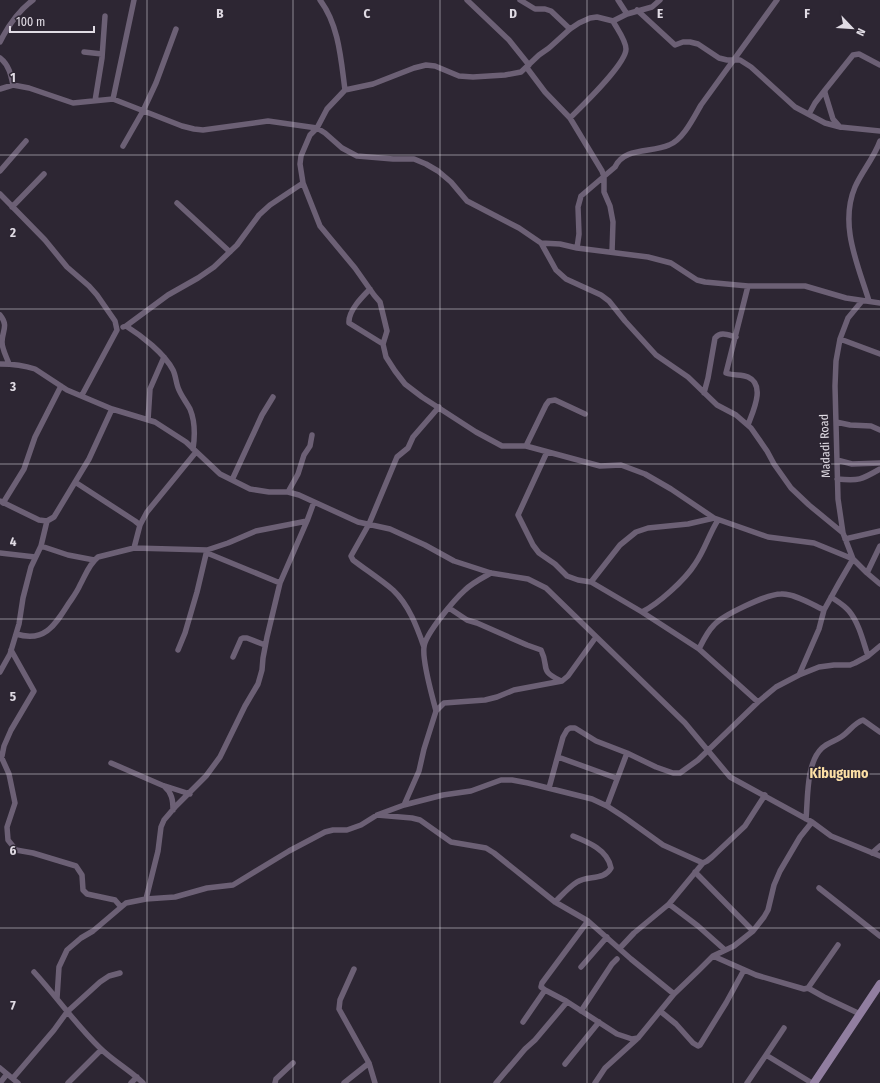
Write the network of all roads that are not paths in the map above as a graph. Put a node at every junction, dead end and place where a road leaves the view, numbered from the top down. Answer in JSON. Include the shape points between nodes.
{"nodes":[{"id":1,"x":33,"y":0,"type":"edge"},
{"id":2,"x":134,"y":0,"type":"edge"},
{"id":3,"x":320,"y":0,"type":"edge"},
{"id":4,"x":467,"y":0,"type":"edge"},
{"id":5,"x":520,"y":0,"type":"edge"},
{"id":6,"x":618,"y":0,"type":"edge"},
{"id":7,"x":660,"y":0,"type":"edge"},
{"id":8,"x":777,"y":0,"type":"edge"},
{"id":9,"x":637,"y":10,"type":"junction"},
{"id":10,"x":627,"y":14,"type":"junction"},
{"id":11,"x":105,"y":16,"type":"dead end"},
{"id":12,"x":613,"y":21,"type":"junction"},
{"id":13,"x":176,"y":29,"type":"dead end"},
{"id":14,"x":570,"y":29,"type":"junction"},
{"id":15,"x":0,"y":42,"type":"edge"},
{"id":16,"x":84,"y":52,"type":"dead end"},
{"id":17,"x":102,"y":54,"type":"junction"},
{"id":18,"x":0,"y":58,"type":"edge"},
{"id":19,"x":733,"y":60,"type":"junction"},
{"id":20,"x":880,"y":65,"type":"edge"},
{"id":21,"x":528,"y":66,"type":"junction"},
{"id":22,"x":13,"y":85,"type":"junction"},
{"id":23,"x":0,"y":90,"type":"edge"},
{"id":24,"x":345,"y":90,"type":"junction"},
{"id":25,"x":825,"y":90,"type":"junction"},
{"id":26,"x":113,"y":99,"type":"junction"},
{"id":27,"x":95,"y":101,"type":"junction"},
{"id":28,"x":143,"y":111,"type":"junction"},
{"id":29,"x":809,"y":114,"type":"junction"},
{"id":30,"x":570,"y":118,"type":"junction"},
{"id":31,"x":840,"y":127,"type":"junction"},
{"id":32,"x":316,"y":128,"type":"junction"},
{"id":33,"x":880,"y":131,"type":"edge"},
{"id":34,"x":26,"y":141,"type":"dead end"},
{"id":35,"x":880,"y":141,"type":"edge"},
{"id":36,"x":123,"y":146,"type":"dead end"},
{"id":37,"x":0,"y":170,"type":"edge"},
{"id":38,"x":44,"y":174,"type":"dead end"},
{"id":39,"x":604,"y":177,"type":"junction"},
{"id":40,"x":303,"y":183,"type":"junction"},
{"id":41,"x":0,"y":194,"type":"edge"},
{"id":42,"x":177,"y":203,"type":"dead end"},
{"id":43,"x":12,"y":207,"type":"junction"},
{"id":44,"x":541,"y":243,"type":"junction"},
{"id":45,"x":577,"y":248,"type":"junction"},
{"id":46,"x":230,"y":252,"type":"junction"},
{"id":47,"x":612,"y":252,"type":"junction"},
{"id":48,"x":748,"y":286,"type":"junction"},
{"id":49,"x":370,"y":289,"type":"junction"},
{"id":50,"x":862,"y":300,"type":"junction"},
{"id":51,"x":869,"y":301,"type":"junction"},
{"id":52,"x":880,"y":303,"type":"edge"},
{"id":53,"x":0,"y":315,"type":"edge"},
{"id":54,"x":126,"y":326,"type":"junction"},
{"id":55,"x":117,"y":330,"type":"junction"},
{"id":56,"x":736,"y":337,"type":"junction"},
{"id":57,"x":840,"y":339,"type":"junction"},
{"id":58,"x":383,"y":344,"type":"junction"},
{"id":59,"x":880,"y":354,"type":"edge"},
{"id":60,"x":164,"y":358,"type":"junction"},
{"id":61,"x":0,"y":364,"type":"edge"},
{"id":62,"x":9,"y":364,"type":"junction"},
{"id":63,"x":61,"y":386,"type":"junction"},
{"id":64,"x":704,"y":393,"type":"junction"},
{"id":65,"x":82,"y":395,"type":"junction"},
{"id":66,"x":273,"y":397,"type":"dead end"},
{"id":67,"x":439,"y":408,"type":"junction"},
{"id":68,"x":112,"y":409,"type":"junction"},
{"id":69,"x":585,"y":414,"type":"dead end"},
{"id":70,"x":148,"y":420,"type":"junction"},
{"id":71,"x":836,"y":422,"type":"junction"},
{"id":72,"x":748,"y":425,"type":"junction"},
{"id":73,"x":880,"y":430,"type":"edge"},
{"id":74,"x":312,"y":435,"type":"dead end"},
{"id":75,"x":526,"y":446,"type":"junction"},
{"id":76,"x":194,"y":450,"type":"junction"},
{"id":77,"x":547,"y":452,"type":"junction"},
{"id":78,"x":837,"y":460,"type":"junction"},
{"id":79,"x":880,"y":463,"type":"edge"},
{"id":80,"x":880,"y":469,"type":"edge"},
{"id":81,"x":837,"y":479,"type":"junction"},
{"id":82,"x":232,"y":480,"type":"junction"},
{"id":83,"x":75,"y":482,"type":"junction"},
{"id":84,"x":288,"y":492,"type":"junction"},
{"id":85,"x":2,"y":502,"type":"edge"},
{"id":86,"x":314,"y":502,"type":"junction"},
{"id":87,"x":716,"y":519,"type":"junction"},
{"id":88,"x":47,"y":521,"type":"junction"},
{"id":89,"x":307,"y":521,"type":"junction"},
{"id":90,"x":369,"y":524,"type":"junction"},
{"id":91,"x":140,"y":525,"type":"junction"},
{"id":92,"x":880,"y":531,"type":"edge"},
{"id":93,"x":844,"y":533,"type":"junction"},
{"id":94,"x":845,"y":539,"type":"junction"},
{"id":95,"x":41,"y":546,"type":"junction"},
{"id":96,"x":880,"y":546,"type":"edge"},
{"id":97,"x":134,"y":548,"type":"junction"},
{"id":98,"x":207,"y":552,"type":"junction"},
{"id":99,"x":0,"y":553,"type":"edge"},
{"id":100,"x":35,"y":557,"type":"junction"},
{"id":101,"x":853,"y":559,"type":"junction"},
{"id":102,"x":94,"y":560,"type":"junction"},
{"id":103,"x":491,"y":573,"type":"junction"},
{"id":104,"x":866,"y":573,"type":"junction"},
{"id":105,"x":591,"y":582,"type":"junction"},
{"id":106,"x":280,"y":583,"type":"junction"},
{"id":107,"x":880,"y":584,"type":"edge"},
{"id":108,"x":831,"y":597,"type":"junction"},
{"id":109,"x":449,"y":608,"type":"junction"},
{"id":110,"x":824,"y":610,"type":"junction"},
{"id":111,"x":642,"y":612,"type":"junction"},
{"id":112,"x":16,"y":634,"type":"junction"},
{"id":113,"x":596,"y":637,"type":"junction"},
{"id":114,"x":265,"y":645,"type":"junction"},
{"id":115,"x":880,"y":646,"type":"edge"},
{"id":116,"x":424,"y":647,"type":"junction"},
{"id":117,"x":699,"y":649,"type":"junction"},
{"id":118,"x":11,"y":650,"type":"junction"},
{"id":119,"x":178,"y":650,"type":"dead end"},
{"id":120,"x":868,"y":656,"type":"junction"},
{"id":121,"x":233,"y":657,"type":"dead end"},
{"id":122,"x":0,"y":672,"type":"edge"},
{"id":123,"x":799,"y":675,"type":"junction"},
{"id":124,"x":562,"y":682,"type":"junction"},
{"id":125,"x":758,"y":702,"type":"junction"},
{"id":126,"x":436,"y":711,"type":"junction"},
{"id":127,"x":880,"y":732,"type":"edge"},
{"id":128,"x":709,"y":750,"type":"junction"},
{"id":129,"x":627,"y":754,"type":"junction"},
{"id":130,"x":1,"y":755,"type":"edge"},
{"id":131,"x":558,"y":757,"type":"junction"},
{"id":132,"x":111,"y":763,"type":"dead end"},
{"id":133,"x":616,"y":778,"type":"junction"},
{"id":134,"x":164,"y":786,"type":"junction"},
{"id":135,"x":549,"y":788,"type":"junction"},
{"id":136,"x":190,"y":794,"type":"junction"},
{"id":137,"x":765,"y":795,"type":"junction"},
{"id":138,"x":404,"y":805,"type":"junction"},
{"id":139,"x":607,"y":806,"type":"junction"},
{"id":140,"x":173,"y":810,"type":"junction"},
{"id":141,"x":377,"y":815,"type":"junction"},
{"id":142,"x":809,"y":820,"type":"junction"},
{"id":143,"x":573,"y":836,"type":"dead end"},
{"id":144,"x":880,"y":846,"type":"edge"},
{"id":145,"x":872,"y":853,"type":"junction"},
{"id":146,"x":880,"y":856,"type":"edge"},
{"id":147,"x":703,"y":863,"type":"junction"},
{"id":148,"x":695,"y":872,"type":"junction"},
{"id":149,"x":819,"y":888,"type":"dead end"},
{"id":150,"x":146,"y":899,"type":"junction"},
{"id":151,"x":555,"y":902,"type":"junction"},
{"id":152,"x":669,"y":904,"type":"junction"},
{"id":153,"x":121,"y":907,"type":"junction"},
{"id":154,"x":588,"y":921,"type":"junction"},
{"id":155,"x":752,"y":931,"type":"junction"},
{"id":156,"x":880,"y":936,"type":"edge"},
{"id":157,"x":606,"y":937,"type":"junction"},
{"id":158,"x":838,"y":945,"type":"dead end"},
{"id":159,"x":620,"y":948,"type":"junction"},
{"id":160,"x":725,"y":950,"type":"junction"},
{"id":161,"x":713,"y":956,"type":"junction"},
{"id":162,"x":617,"y":959,"type":"dead end"},
{"id":163,"x":581,"y":967,"type":"dead end"},
{"id":164,"x":354,"y":969,"type":"dead end"},
{"id":165,"x":744,"y":970,"type":"junction"},
{"id":166,"x":34,"y":972,"type":"dead end"},
{"id":167,"x":120,"y":973,"type":"dead end"},
{"id":168,"x":880,"y":984,"type":"edge"},
{"id":169,"x":808,"y":988,"type":"junction"},
{"id":170,"x":544,"y":990,"type":"junction"},
{"id":171,"x":674,"y":994,"type":"junction"},
{"id":172,"x":57,"y":998,"type":"junction"},
{"id":173,"x":567,"y":1002,"type":"junction"},
{"id":174,"x":581,"y":1011,"type":"junction"},
{"id":175,"x":660,"y":1011,"type":"junction"},
{"id":176,"x":67,"y":1012,"type":"junction"},
{"id":177,"x":860,"y":1014,"type":"junction"},
{"id":178,"x":523,"y":1022,"type":"dead end"},
{"id":179,"x":599,"y":1022,"type":"junction"},
{"id":180,"x":784,"y":1028,"type":"dead end"},
{"id":181,"x":638,"y":1038,"type":"junction"},
{"id":182,"x":101,"y":1050,"type":"junction"},
{"id":183,"x":766,"y":1055,"type":"junction"},
{"id":184,"x":293,"y":1063,"type":"dead end"},
{"id":185,"x":369,"y":1063,"type":"junction"},
{"id":186,"x":565,"y":1064,"type":"dead end"},
{"id":187,"x":0,"y":1068,"type":"edge"},
{"id":188,"x":7,"y":1074,"type":"junction"},
{"id":189,"x":137,"y":1077,"type":"junction"},
{"id":190,"x":13,"y":1078,"type":"junction"},
{"id":191,"x":0,"y":1083,"type":"edge"},
{"id":192,"x":18,"y":1083,"type":"edge"},
{"id":193,"x":68,"y":1083,"type":"edge"},
{"id":194,"x":131,"y":1083,"type":"edge"},
{"id":195,"x":143,"y":1083,"type":"edge"},
{"id":196,"x":275,"y":1083,"type":"edge"},
{"id":197,"x":344,"y":1083,"type":"edge"},
{"id":198,"x":374,"y":1083,"type":"edge"},
{"id":199,"x":496,"y":1083,"type":"edge"},
{"id":200,"x":595,"y":1083,"type":"edge"},
{"id":201,"x":747,"y":1083,"type":"edge"},
{"id":202,"x":813,"y":1083,"type":"edge"}],
"edges":[{"from":1,"to":15,"type":"street","via":[[24,6]]},
{"from":2,"to":26,"type":"street"},
{"from":3,"to":24,"type":"street","via":[[331,20]]},
{"from":4,"to":21,"type":"street","via":[[509,40]]},
{"from":5,"to":14,"type":"street","via":[[535,9],[551,11]]},
{"from":6,"to":10,"type":"street"},
{"from":7,"to":9,"type":"street","via":[[652,7]]},
{"from":8,"to":19,"type":"street"},
{"from":9,"to":10,"type":"street"},
{"from":9,"to":19,"type":"street","via":[[675,45],[683,42],[698,44],[720,58]]},
{"from":10,"to":12,"type":"street"},
{"from":11,"to":17,"type":"street"},
{"from":12,"to":14,"type":"street","via":[[590,18]]},
{"from":12,"to":30,"type":"street","via":[[624,42],[624,56],[601,87]]},
{"from":13,"to":28,"type":"street"},
{"from":14,"to":21,"type":"street"},
{"from":16,"to":17,"type":"street"},
{"from":17,"to":27,"type":"street"},
{"from":18,"to":22,"type":"street","via":[[10,71]]},
{"from":19,"to":29,"type":"street","via":[[740,60],[751,67],[795,107]]},
{"from":19,"to":39,"type":"street","via":[[677,140],[670,145],[628,154]]},
{"from":20,"to":25,"type":"street","via":[[859,54],[852,55]]},
{"from":21,"to":24,"type":"street","via":[[521,72],[473,77],[459,76],[426,65],[373,84]]},
{"from":21,"to":30,"type":"street","via":[[545,92]]},
{"from":22,"to":23,"type":"street"},
{"from":22,"to":27,"type":"street","via":[[73,103]]},
{"from":24,"to":32,"type":"street","via":[[327,109]]},
{"from":25,"to":29,"type":"street"},
{"from":25,"to":31,"type":"street","via":[[833,119]]},
{"from":26,"to":27,"type":"street"},
{"from":26,"to":28,"type":"street"},
{"from":28,"to":32,"type":"street","via":[[203,130],[268,121]]},
{"from":28,"to":36,"type":"street"},
{"from":29,"to":31,"type":"street","via":[[825,123]]},
{"from":30,"to":39,"type":"street"},
{"from":31,"to":33,"type":"street"},
{"from":32,"to":40,"type":"street","via":[[301,156]]},
{"from":32,"to":44,"type":"street","via":[[357,156],[393,160],[414,159],[426,164],[448,178],[467,201],[519,228]]},
{"from":34,"to":37,"type":"street"},
{"from":35,"to":51,"type":"street","via":[[850,201],[852,252]]},
{"from":38,"to":43,"type":"street"},
{"from":39,"to":45,"type":"street","via":[[580,200]]},
{"from":39,"to":47,"type":"street","via":[[604,192],[613,222]]},
{"from":40,"to":46,"type":"street","via":[[259,215]]},
{"from":40,"to":49,"type":"street","via":[[320,226]]},
{"from":41,"to":43,"type":"street"},
{"from":42,"to":46,"type":"street"},
{"from":43,"to":55,"type":"street","via":[[97,295],[115,321]]},
{"from":44,"to":45,"type":"street"},
{"from":44,"to":64,"type":"street","via":[[556,270],[566,279],[601,294],[656,355],[688,377]]},
{"from":45,"to":47,"type":"street"},
{"from":46,"to":54,"type":"street","via":[[214,267],[168,295]]},
{"from":47,"to":48,"type":"street","via":[[671,263],[697,280],[705,282]]},
{"from":48,"to":50,"type":"street","via":[[805,286]]},
{"from":48,"to":56,"type":"street"},
{"from":49,"to":58,"type":"street","via":[[380,302],[387,331]]},
{"from":49,"to":58,"type":"street","via":[[358,300],[349,323]]},
{"from":50,"to":51,"type":"street"},
{"from":50,"to":57,"type":"street","name":"Madadi Road","via":[[848,318]]},
{"from":51,"to":52,"type":"street"},
{"from":53,"to":62,"type":"street","via":[[5,327],[2,343]]},
{"from":54,"to":55,"type":"street"},
{"from":54,"to":60,"type":"street","via":[[140,335]]},
{"from":55,"to":65,"type":"street"},
{"from":56,"to":64,"type":"street","via":[[722,333],[715,338]]},
{"from":56,"to":72,"type":"street","via":[[726,373],[746,376],[755,381],[758,391]]},
{"from":57,"to":59,"type":"street"},
{"from":57,"to":71,"type":"street","name":"Madadi Road","via":[[836,361]]},
{"from":58,"to":67,"type":"street","via":[[386,358],[405,384]]},
{"from":60,"to":70,"type":"street","via":[[150,389]]},
{"from":60,"to":76,"type":"street","via":[[174,371],[179,390],[190,409]]},
{"from":61,"to":62,"type":"street"},
{"from":62,"to":63,"type":"street","via":[[35,369]]},
{"from":63,"to":65,"type":"street"},
{"from":63,"to":85,"type":"street","via":[[35,437],[24,469]]},
{"from":64,"to":72,"type":"street","via":[[717,405]]},
{"from":65,"to":68,"type":"street"},
{"from":66,"to":82,"type":"street"},
{"from":67,"to":75,"type":"street","via":[[502,446]]},
{"from":67,"to":90,"type":"street","via":[[413,437],[408,448],[397,457]]},
{"from":68,"to":70,"type":"street"},
{"from":68,"to":83,"type":"street","via":[[96,446]]},
{"from":69,"to":75,"type":"street","via":[[555,400],[549,401]]},
{"from":70,"to":76,"type":"street","via":[[186,442]]},
{"from":71,"to":73,"type":"street","via":[[871,426]]},
{"from":71,"to":78,"type":"street","name":"Madadi Road"},
{"from":72,"to":93,"type":"street","via":[[791,488]]},
{"from":74,"to":84,"type":"street","via":[[310,446]]},
{"from":75,"to":77,"type":"street"},
{"from":76,"to":82,"type":"street","via":[[220,474]]},
{"from":76,"to":91,"type":"street"},
{"from":77,"to":87,"type":"street","via":[[600,466],[620,464],[645,474]]},
{"from":77,"to":105,"type":"street","via":[[518,515],[539,553],[567,576]]},
{"from":78,"to":79,"type":"street","via":[[852,464]]},
{"from":78,"to":81,"type":"street","name":"Madadi Road"},
{"from":80,"to":81,"type":"street","via":[[854,481]]},
{"from":81,"to":93,"type":"street","name":"Madadi Road"},
{"from":82,"to":84,"type":"street","via":[[250,489]]},
{"from":83,"to":88,"type":"street","via":[[54,517]]},
{"from":83,"to":91,"type":"street"},
{"from":84,"to":86,"type":"street"},
{"from":85,"to":88,"type":"street","via":[[39,520]]},
{"from":86,"to":89,"type":"street"},
{"from":86,"to":90,"type":"street","via":[[358,522]]},
{"from":87,"to":101,"type":"street","via":[[768,538],[814,543]]},
{"from":87,"to":105,"type":"street","via":[[648,528],[636,532],[620,545]]},
{"from":87,"to":111,"type":"street","via":[[695,565],[677,585]]},
{"from":88,"to":95,"type":"street"},
{"from":89,"to":98,"type":"street","via":[[256,531]]},
{"from":89,"to":106,"type":"street"},
{"from":90,"to":103,"type":"street","via":[[390,529],[454,561]]},
{"from":90,"to":116,"type":"street","via":[[351,556],[401,600],[411,614]]},
{"from":91,"to":97,"type":"street"},
{"from":92,"to":94,"type":"street"},
{"from":93,"to":94,"type":"street","name":"Madadi Road"},
{"from":94,"to":101,"type":"street","name":"Madadi Road"},
{"from":95,"to":100,"type":"street"},
{"from":95,"to":102,"type":"street"},
{"from":96,"to":104,"type":"street"},
{"from":97,"to":98,"type":"street"},
{"from":97,"to":102,"type":"street"},
{"from":98,"to":106,"type":"street"},
{"from":98,"to":119,"type":"street"},
{"from":99,"to":100,"type":"street"},
{"from":100,"to":112,"type":"street"},
{"from":101,"to":104,"type":"street","name":"Madadi Road"},
{"from":101,"to":108,"type":"street"},
{"from":102,"to":112,"type":"street","via":[[75,596],[57,622],[38,635]]},
{"from":103,"to":109,"type":"street","via":[[465,590]]},
{"from":103,"to":113,"type":"street","via":[[528,579],[546,588]]},
{"from":104,"to":107,"type":"street","name":"Madadi Road"},
{"from":105,"to":111,"type":"street"},
{"from":106,"to":114,"type":"street"},
{"from":108,"to":110,"type":"street"},
{"from":108,"to":120,"type":"street","via":[[853,617]]},
{"from":109,"to":116,"type":"street","via":[[428,636]]},
{"from":109,"to":124,"type":"street","via":[[467,620],[541,650],[547,672]]},
{"from":110,"to":117,"type":"street","via":[[791,595],[780,594],[751,603],[714,624]]},
{"from":110,"to":123,"type":"street","via":[[819,629]]},
{"from":111,"to":117,"type":"street"},
{"from":112,"to":118,"type":"street"},
{"from":113,"to":124,"type":"street"},
{"from":113,"to":128,"type":"street","via":[[685,723]]},
{"from":114,"to":121,"type":"street","via":[[243,638]]},
{"from":114,"to":136,"type":"street","via":[[258,684],[220,757]]},
{"from":115,"to":120,"type":"street"},
{"from":116,"to":126,"type":"street","via":[[424,658]]},
{"from":117,"to":125,"type":"street"},
{"from":118,"to":122,"type":"street"},
{"from":118,"to":130,"type":"street","via":[[34,692],[10,730]]},
{"from":120,"to":123,"type":"street","via":[[850,665],[819,667]]},
{"from":123,"to":125,"type":"street"},
{"from":124,"to":126,"type":"street","via":[[514,690],[485,700],[444,703]]},
{"from":125,"to":128,"type":"street"},
{"from":126,"to":138,"type":"street","via":[[419,771]]},
{"from":127,"to":142,"type":"street","via":[[863,720],[859,721],[841,737],[823,747],[811,770],[808,786]]},
{"from":128,"to":129,"type":"street","via":[[680,773],[656,767]]},
{"from":128,"to":137,"type":"street","via":[[730,777]]},
{"from":129,"to":131,"type":"street","via":[[596,741],[575,728],[570,728],[563,737]]},
{"from":129,"to":133,"type":"street"},
{"from":130,"to":153,"type":"street","via":[[9,774],[15,803],[7,827],[8,840],[16,850],[76,866],[82,875],[83,890],[87,894],[115,900]]},
{"from":131,"to":133,"type":"street"},
{"from":131,"to":135,"type":"street"},
{"from":132,"to":134,"type":"street"},
{"from":133,"to":139,"type":"street"},
{"from":134,"to":136,"type":"street"},
{"from":134,"to":140,"type":"street","via":[[173,799]]},
{"from":135,"to":138,"type":"street","via":[[502,780],[471,791]]},
{"from":135,"to":139,"type":"street","via":[[592,799]]},
{"from":136,"to":140,"type":"street"},
{"from":137,"to":142,"type":"street"},
{"from":137,"to":147,"type":"street","via":[[745,826]]},
{"from":138,"to":141,"type":"street"},
{"from":139,"to":147,"type":"street","via":[[663,845]]},
{"from":140,"to":150,"type":"street","via":[[161,827]]},
{"from":141,"to":150,"type":"street","via":[[347,830],[325,832],[288,851],[233,885],[207,888],[175,897]]},
{"from":141,"to":151,"type":"street","via":[[420,820],[451,842],[486,848]]},
{"from":142,"to":145,"type":"street","via":[[831,836]]},
{"from":142,"to":155,"type":"street","via":[[780,871],[768,910]]},
{"from":143,"to":151,"type":"street","via":[[592,844],[602,852],[610,862],[611,868],[602,876],[576,882]]},
{"from":144,"to":145,"type":"street"},
{"from":145,"to":146,"type":"street"},
{"from":147,"to":148,"type":"street"},
{"from":148,"to":152,"type":"street"},
{"from":148,"to":155,"type":"street"},
{"from":149,"to":156,"type":"street"},
{"from":150,"to":153,"type":"street","via":[[126,903]]},
{"from":151,"to":154,"type":"street"},
{"from":152,"to":159,"type":"street"},
{"from":152,"to":160,"type":"street"},
{"from":153,"to":172,"type":"street","via":[[67,950],[59,966]]},
{"from":154,"to":157,"type":"street"},
{"from":154,"to":170,"type":"street","via":[[542,983]]},
{"from":155,"to":160,"type":"street"},
{"from":157,"to":159,"type":"street"},
{"from":157,"to":163,"type":"street"},
{"from":158,"to":169,"type":"street"},
{"from":159,"to":171,"type":"street"},
{"from":160,"to":161,"type":"street"},
{"from":161,"to":165,"type":"street"},
{"from":161,"to":171,"type":"street"},
{"from":162,"to":174,"type":"street"},
{"from":164,"to":185,"type":"street","via":[[340,1000],[339,1010]]},
{"from":165,"to":169,"type":"street","via":[[798,988]]},
{"from":165,"to":175,"type":"street","via":[[698,1046]]},
{"from":166,"to":172,"type":"street"},
{"from":167,"to":176,"type":"street","via":[[100,982]]},
{"from":168,"to":177,"type":"main road"},
{"from":169,"to":177,"type":"street"},
{"from":170,"to":173,"type":"street"},
{"from":170,"to":178,"type":"street"},
{"from":171,"to":175,"type":"street"},
{"from":172,"to":176,"type":"street"},
{"from":173,"to":174,"type":"street"},
{"from":173,"to":199,"type":"street"},
{"from":174,"to":179,"type":"street"},
{"from":175,"to":181,"type":"street"},
{"from":176,"to":182,"type":"street"},
{"from":176,"to":190,"type":"street"},
{"from":177,"to":202,"type":"main road"},
{"from":179,"to":181,"type":"street","via":[[617,1034],[632,1039]]},
{"from":179,"to":186,"type":"street"},
{"from":180,"to":183,"type":"street"},
{"from":181,"to":200,"type":"street","via":[[605,1068]]},
{"from":182,"to":189,"type":"street"},
{"from":182,"to":193,"type":"street"},
{"from":183,"to":201,"type":"street"},
{"from":183,"to":202,"type":"street"},
{"from":184,"to":196,"type":"street"},
{"from":185,"to":197,"type":"street"},
{"from":185,"to":198,"type":"street"},
{"from":187,"to":188,"type":"street"},
{"from":188,"to":190,"type":"street"},
{"from":188,"to":191,"type":"street"},
{"from":189,"to":194,"type":"street"},
{"from":189,"to":195,"type":"street"},
{"from":190,"to":192,"type":"street"}]}
